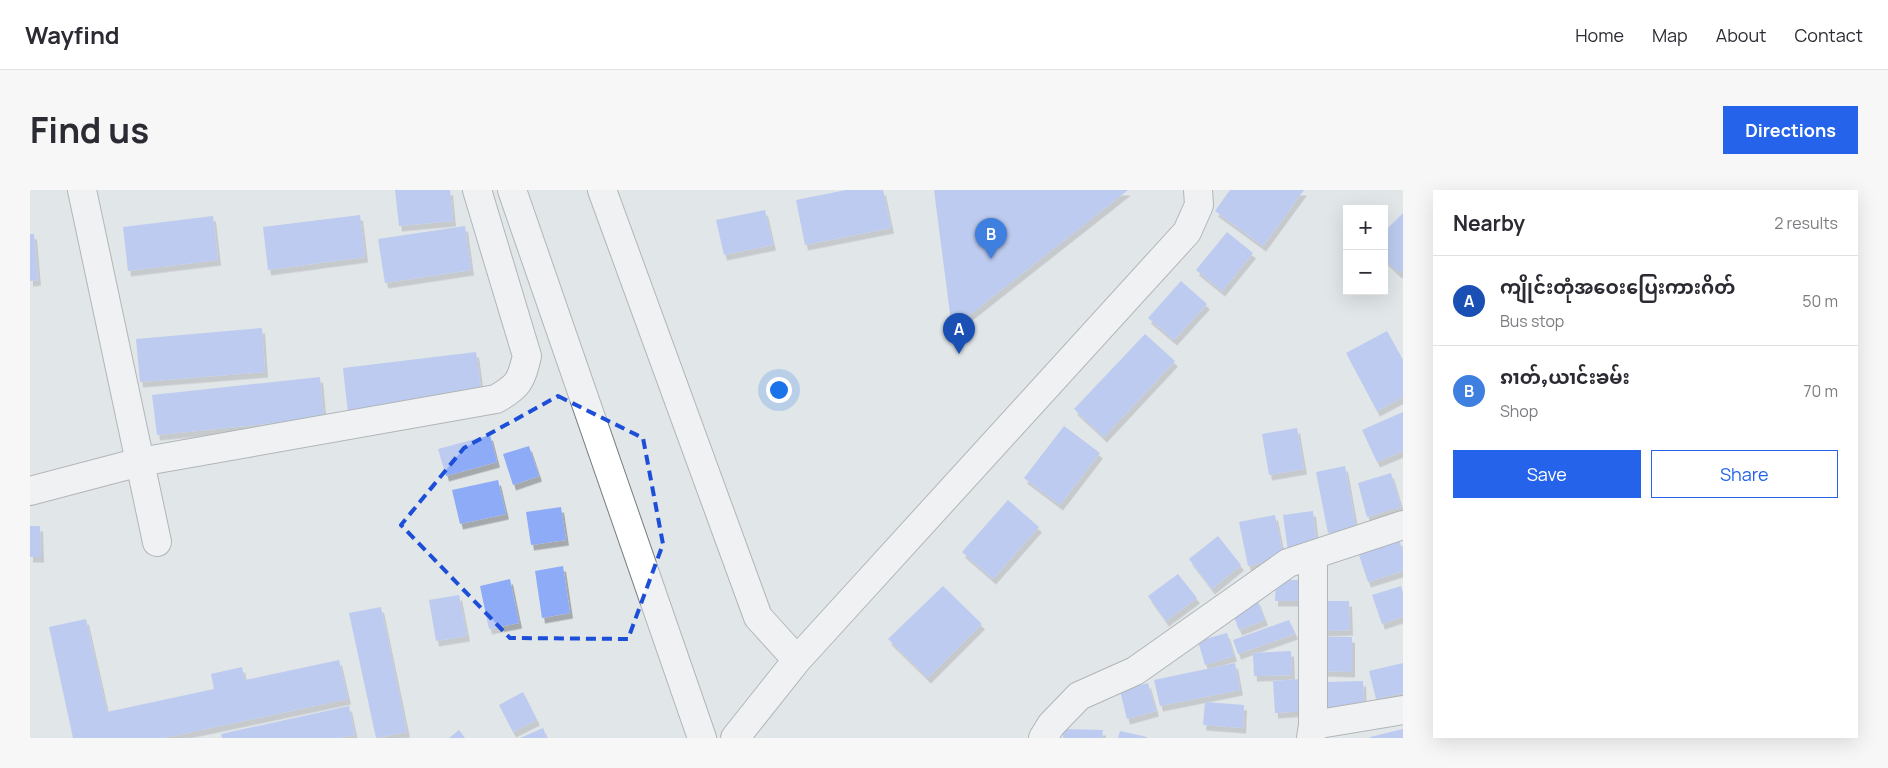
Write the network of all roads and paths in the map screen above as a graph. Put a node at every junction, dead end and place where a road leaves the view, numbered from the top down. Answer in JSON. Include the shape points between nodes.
{"nodes":[{"id":1,"x":82,"y":190,"type":"edge"},
{"id":2,"x":477,"y":190,"type":"edge"},
{"id":3,"x":602,"y":190,"type":"edge"},
{"id":4,"x":1198,"y":190,"type":"edge"},
{"id":5,"x":516,"y":202,"type":"edge"},
{"id":6,"x":487,"y":223,"type":"junction"},
{"id":7,"x":140,"y":462,"type":"junction"},
{"id":8,"x":30,"y":491,"type":"edge"},
{"id":9,"x":1403,"y":525,"type":"edge"},
{"id":10,"x":157,"y":542,"type":"dead end"},
{"id":11,"x":1313,"y":555,"type":"junction"},
{"id":12,"x":797,"y":660,"type":"junction"},
{"id":13,"x":1403,"y":710,"type":"edge"},
{"id":14,"x":1312,"y":732,"type":"edge"},
{"id":15,"x":702,"y":738,"type":"edge"},
{"id":16,"x":735,"y":738,"type":"edge"},
{"id":17,"x":1043,"y":738,"type":"edge"}],
"edges":[{"from":1,"to":7,"type":"street"},
{"from":2,"to":6,"type":"street"},
{"from":3,"to":12,"type":"street","via":[[758,617]]},
{"from":4,"to":12,"type":"street","via":[[1200,205],[1187,232]]},
{"from":5,"to":6,"type":"street"},
{"from":5,"to":15,"type":"street"},
{"from":6,"to":7,"type":"street","via":[[527,356],[521,381],[512,390],[496,399],[477,403]]},
{"from":7,"to":8,"type":"street"},
{"from":7,"to":10,"type":"street"},
{"from":9,"to":11,"type":"street"},
{"from":11,"to":14,"type":"street"},
{"from":11,"to":17,"type":"street","via":[[1288,563],[1135,671],[1079,696]]},
{"from":12,"to":16,"type":"street"},
{"from":13,"to":14,"type":"street"}]}
